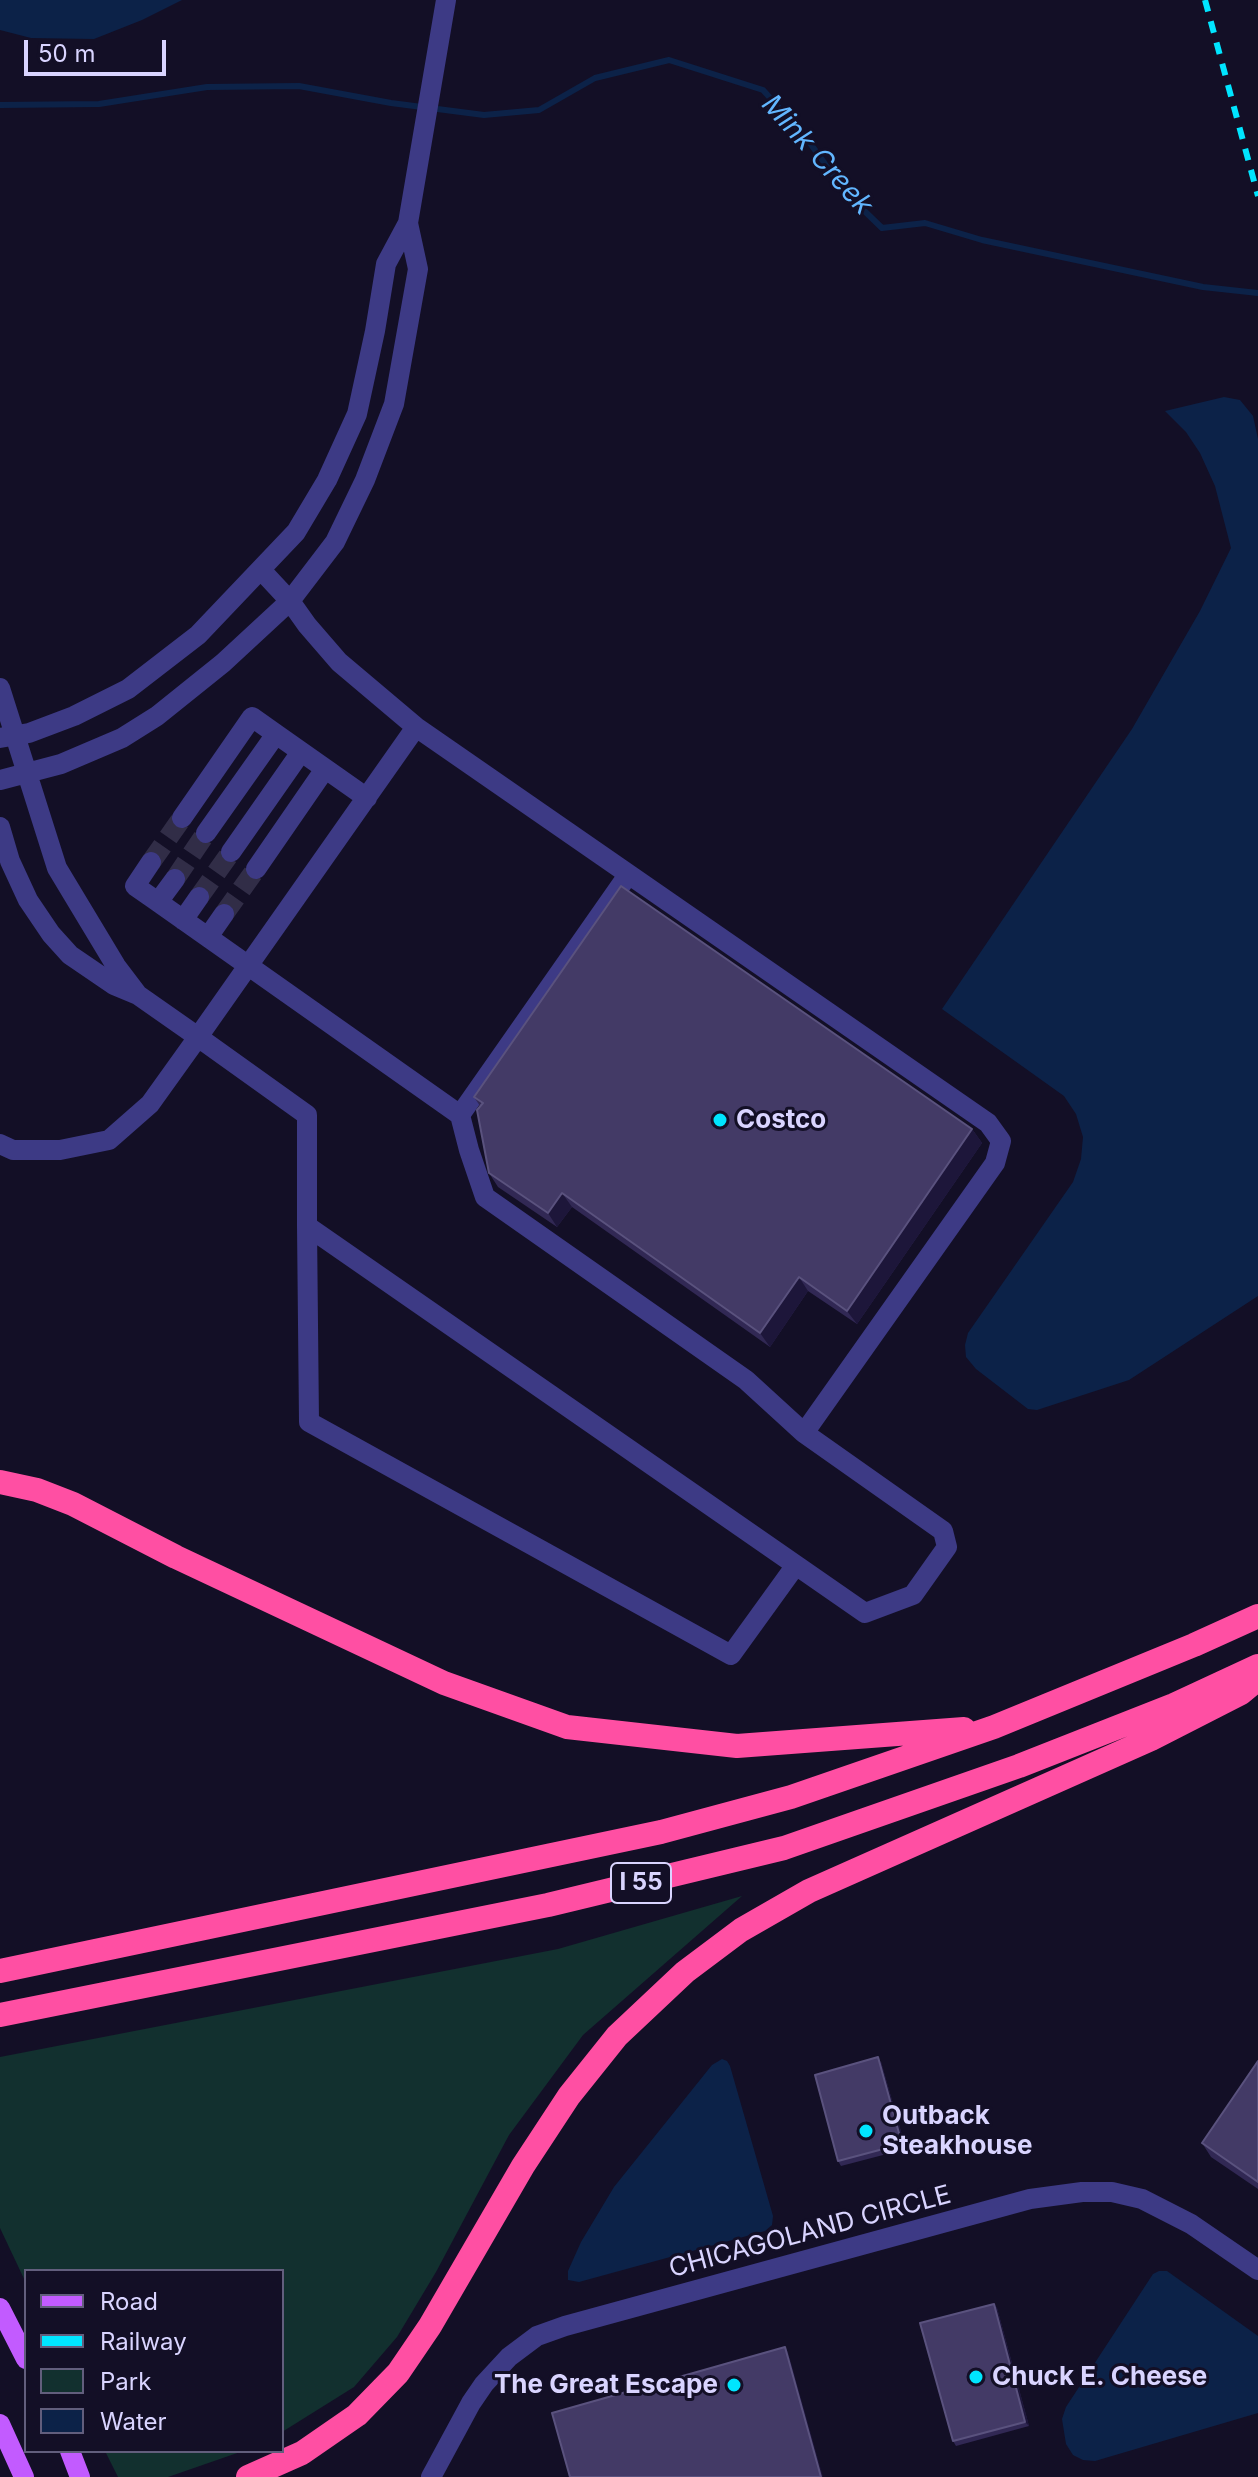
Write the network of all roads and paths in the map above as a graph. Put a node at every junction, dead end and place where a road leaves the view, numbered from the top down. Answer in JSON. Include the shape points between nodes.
{"nodes":[{"id":1,"x":446,"y":0,"type":"edge"},
{"id":2,"x":408,"y":223,"type":"junction"},
{"id":3,"x":262,"y":571,"type":"junction"},
{"id":4,"x":290,"y":601,"type":"junction"},
{"id":5,"x":0,"y":688,"type":"edge"},
{"id":6,"x":416,"y":727,"type":"junction"},
{"id":7,"x":276,"y":734,"type":"junction"},
{"id":8,"x":7,"y":737,"type":"edge"},
{"id":9,"x":301,"y":752,"type":"junction"},
{"id":10,"x":325,"y":769,"type":"junction"},
{"id":11,"x":26,"y":774,"type":"junction"},
{"id":12,"x":0,"y":780,"type":"edge"},
{"id":13,"x":367,"y":798,"type":"junction"},
{"id":14,"x":182,"y":818,"type":"tunnel mouth"},
{"id":15,"x":0,"y":827,"type":"edge"},
{"id":16,"x":206,"y":833,"type":"tunnel mouth"},
{"id":17,"x":231,"y":852,"type":"tunnel mouth"},
{"id":18,"x":151,"y":862,"type":"tunnel mouth"},
{"id":19,"x":256,"y":869,"type":"tunnel mouth"},
{"id":20,"x":628,"y":875,"type":"junction"},
{"id":21,"x":175,"y":879,"type":"tunnel mouth"},
{"id":22,"x":199,"y":897,"type":"tunnel mouth"},
{"id":23,"x":158,"y":902,"type":"junction"},
{"id":24,"x":224,"y":914,"type":"tunnel mouth"},
{"id":25,"x":183,"y":920,"type":"junction"},
{"id":26,"x":208,"y":937,"type":"junction"},
{"id":27,"x":249,"y":966,"type":"junction"},
{"id":28,"x":138,"y":995,"type":"junction"},
{"id":29,"x":198,"y":1037,"type":"junction"},
{"id":30,"x":460,"y":1115,"type":"junction"},
{"id":31,"x":0,"y":1144,"type":"edge"},
{"id":32,"x":307,"y":1226,"type":"junction"},
{"id":33,"x":804,"y":1433,"type":"junction"},
{"id":34,"x":0,"y":1482,"type":"edge"},
{"id":35,"x":796,"y":1565,"type":"junction"},
{"id":36,"x":1258,"y":1616,"type":"edge"},
{"id":37,"x":1258,"y":1666,"type":"edge"},
{"id":38,"x":1258,"y":1679,"type":"edge"},
{"id":39,"x":994,"y":1727,"type":"junction"},
{"id":40,"x":0,"y":1971,"type":"edge"},
{"id":41,"x":0,"y":2015,"type":"edge"},
{"id":42,"x":1258,"y":2270,"type":"edge"},
{"id":43,"x":0,"y":2308,"type":"edge"},
{"id":44,"x":24,"y":2355,"type":"edge"},
{"id":45,"x":0,"y":2424,"type":"edge"},
{"id":46,"x":71,"y":2453,"type":"edge"},
{"id":47,"x":24,"y":2477,"type":"edge"},
{"id":48,"x":80,"y":2477,"type":"edge"},
{"id":49,"x":248,"y":2477,"type":"edge"},
{"id":50,"x":431,"y":2477,"type":"edge"}],
"edges":[{"from":1,"to":2,"type":"street"},
{"from":2,"to":3,"type":"street","via":[[386,264],[357,414],[296,532]]},
{"from":2,"to":4,"type":"street","via":[[418,269],[394,404],[335,542]]},
{"from":3,"to":4,"type":"street"},
{"from":3,"to":8,"type":"street","via":[[198,635],[128,689],[74,716]]},
{"from":4,"to":6,"type":"street","via":[[339,662]]},
{"from":4,"to":11,"type":"street","via":[[157,716],[122,738]]},
{"from":5,"to":8,"type":"street"},
{"from":6,"to":13,"type":"street"},
{"from":6,"to":20,"type":"street"},
{"from":7,"to":9,"type":"street"},
{"from":7,"to":14,"type":"street","via":[[252,717]]},
{"from":7,"to":16,"type":"street"},
{"from":8,"to":11,"type":"street"},
{"from":9,"to":10,"type":"street"},
{"from":9,"to":17,"type":"street"},
{"from":10,"to":13,"type":"street"},
{"from":10,"to":19,"type":"street"},
{"from":11,"to":12,"type":"street"},
{"from":11,"to":28,"type":"street","via":[[57,868]]},
{"from":13,"to":27,"type":"street"},
{"from":15,"to":28,"type":"street","via":[[28,900],[51,934],[70,955]]},
{"from":18,"to":23,"type":"street","via":[[135,886]]},
{"from":20,"to":30,"type":"street"},
{"from":20,"to":33,"type":"street","via":[[988,1123],[1001,1141],[995,1163]]},
{"from":21,"to":23,"type":"street"},
{"from":22,"to":25,"type":"street"},
{"from":23,"to":25,"type":"street"},
{"from":24,"to":26,"type":"street"},
{"from":25,"to":26,"type":"street"},
{"from":26,"to":27,"type":"street"},
{"from":27,"to":29,"type":"street"},
{"from":27,"to":30,"type":"street"},
{"from":28,"to":29,"type":"street"},
{"from":29,"to":31,"type":"street","via":[[150,1104],[109,1140],[60,1150],[13,1150]]},
{"from":29,"to":32,"type":"street","via":[[307,1115]]},
{"from":30,"to":33,"type":"street","via":[[485,1197],[746,1380]]},
{"from":32,"to":35,"type":"street"},
{"from":32,"to":35,"type":"street","via":[[309,1422],[731,1655]]},
{"from":33,"to":35,"type":"street","via":[[943,1531],[947,1547],[913,1595],[865,1613]]},
{"from":34,"to":39,"type":"highway","via":[[73,1504],[444,1683],[567,1727],[737,1746]]},
{"from":36,"to":39,"type":"highway","number":"I 55"},
{"from":37,"to":41,"type":"highway","number":"I 55","via":[[1019,1766],[784,1848],[533,1909]]},
{"from":38,"to":49,"type":"highway","via":[[1151,1739],[809,1891],[741,1930],[685,1972],[617,2036],[569,2096],[398,2373],[357,2415],[313,2446]]},
{"from":39,"to":40,"type":"highway","number":"I 55","via":[[791,1797],[661,1832]]},
{"from":42,"to":50,"type":"street","name":"CHICAGOLAND CIRCLE","via":[[1191,2224],[1142,2199],[1082,2192],[1030,2199],[537,2336],[484,2384]]},
{"from":43,"to":44,"type":"main road"},
{"from":45,"to":47,"type":"main road"},
{"from":46,"to":48,"type":"main road"}]}
